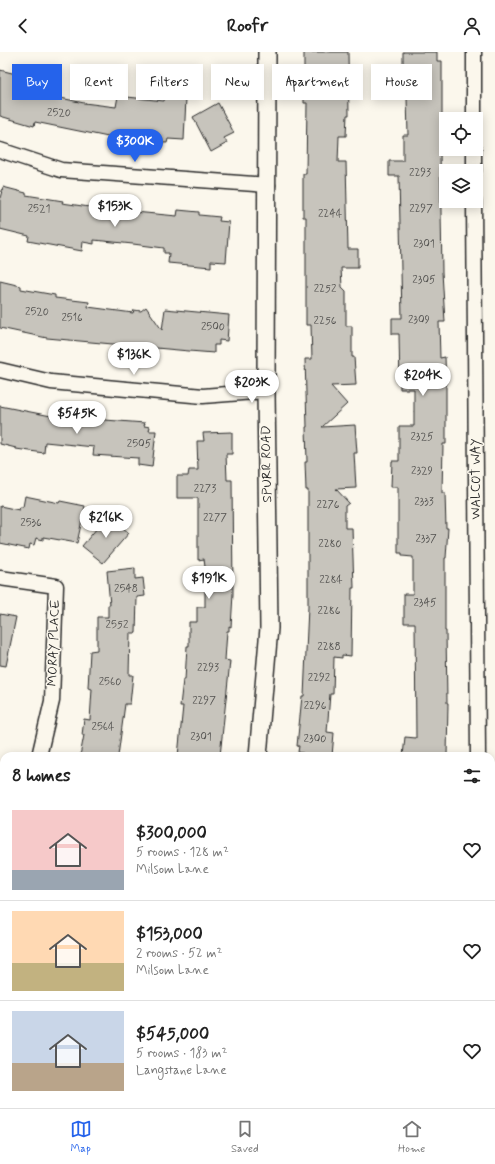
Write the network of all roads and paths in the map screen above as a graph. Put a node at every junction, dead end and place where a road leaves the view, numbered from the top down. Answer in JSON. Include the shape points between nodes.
{"nodes":[{"id":1,"x":267,"y":52,"type":"edge"},
{"id":2,"x":474,"y":52,"type":"edge"},
{"id":3,"x":474,"y":112,"type":"edge"},
{"id":4,"x":0,"y":150,"type":"edge"},
{"id":5,"x":268,"y":185,"type":"junction"},
{"id":6,"x":474,"y":208,"type":"edge"},
{"id":7,"x":0,"y":370,"type":"edge"},
{"id":8,"x":266,"y":392,"type":"junction"},
{"id":9,"x":0,"y":578,"type":"edge"},
{"id":10,"x":40,"y":752,"type":"edge"},
{"id":11,"x":258,"y":752,"type":"edge"},
{"id":12,"x":478,"y":752,"type":"edge"}],
"edges":[{"from":1,"to":5,"type":"street","name":"SPURR ROAD"},
{"from":2,"to":3,"type":"street"},
{"from":4,"to":5,"type":"street","via":[[61,170]]},
{"from":5,"to":8,"type":"street","name":"SPURR ROAD"},
{"from":6,"to":12,"type":"street","name":"WALCOT WAY"},
{"from":7,"to":8,"type":"street","via":[[51,382],[203,396]]},
{"from":8,"to":11,"type":"street","name":"SPURR ROAD","via":[[269,628]]},
{"from":9,"to":10,"type":"street","name":"MORAY PLACE","via":[[56,586],[52,702]]}]}
